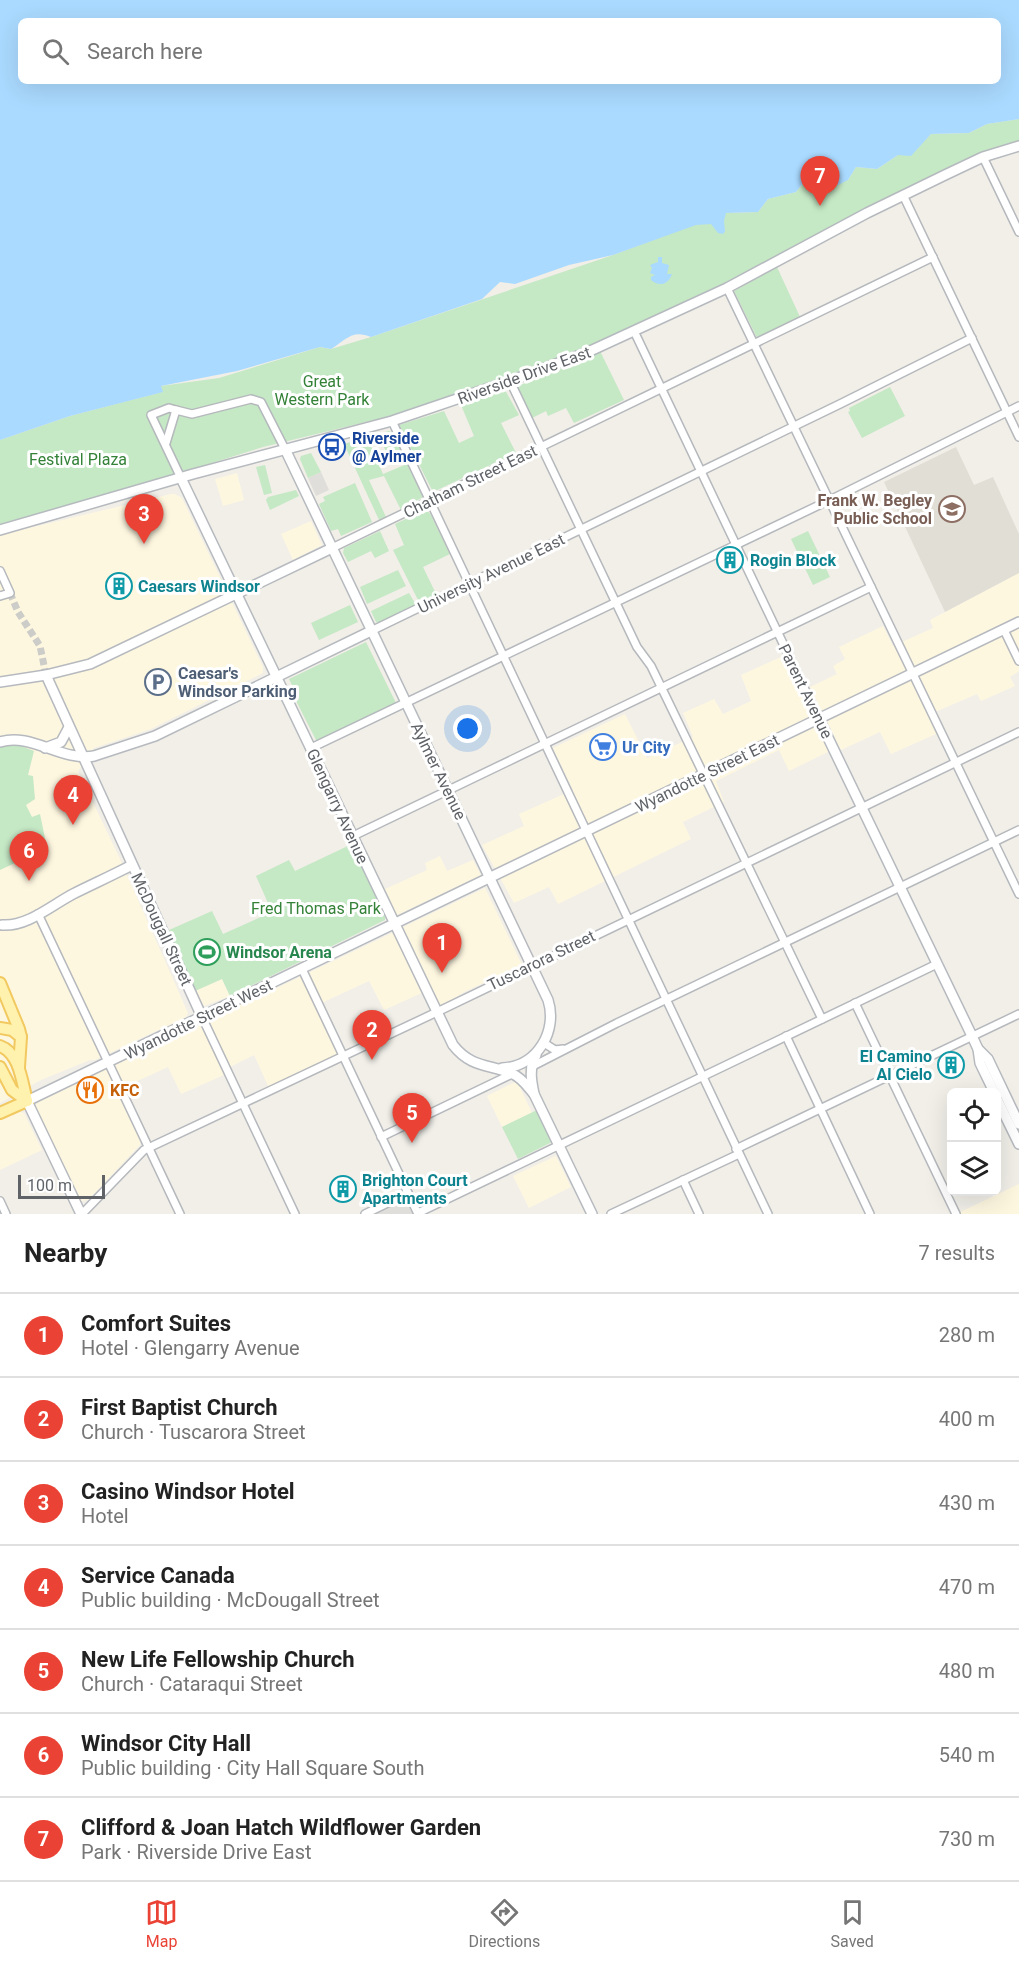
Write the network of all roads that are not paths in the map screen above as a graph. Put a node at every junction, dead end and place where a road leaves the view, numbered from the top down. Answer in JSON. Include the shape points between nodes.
{"nodes":[{"id":1,"x":1019,"y":146,"type":"edge"},
{"id":2,"x":983,"y":157,"type":"junction"},
{"id":3,"x":903,"y":195,"type":"junction"},
{"id":4,"x":1019,"y":232,"type":"edge"},
{"id":5,"x":933,"y":258,"type":"junction"},
{"id":6,"x":727,"y":288,"type":"junction"},
{"id":7,"x":634,"y":332,"type":"junction"},
{"id":8,"x":972,"y":339,"type":"junction"},
{"id":9,"x":755,"y":344,"type":"junction"},
{"id":10,"x":510,"y":381,"type":"junction"},
{"id":11,"x":662,"y":388,"type":"junction"},
{"id":12,"x":1019,"y":406,"type":"edge"},
{"id":13,"x":177,"y":410,"type":"junction"},
{"id":14,"x":1007,"y":412,"type":"junction"},
{"id":15,"x":392,"y":421,"type":"junction"},
{"id":16,"x":795,"y":426,"type":"junction"},
{"id":17,"x":1019,"y":437,"type":"edge"},
{"id":18,"x":166,"y":443,"type":"junction"},
{"id":19,"x":542,"y":446,"type":"junction"},
{"id":20,"x":285,"y":449,"type":"junction"},
{"id":21,"x":700,"y":471,"type":"junction"},
{"id":22,"x":181,"y":478,"type":"junction"},
{"id":23,"x":829,"y":499,"type":"junction"},
{"id":24,"x":429,"y":500,"type":"junction"},
{"id":25,"x":582,"y":529,"type":"junction"},
{"id":26,"x":0,"y":530,"type":"edge"},
{"id":27,"x":736,"y":544,"type":"junction"},
{"id":28,"x":332,"y":548,"type":"junction"},
{"id":29,"x":0,"y":571,"type":"edge"},
{"id":30,"x":469,"y":584,"type":"junction"},
{"id":31,"x":871,"y":587,"type":"junction"},
{"id":32,"x":238,"y":594,"type":"junction"},
{"id":33,"x":0,"y":596,"type":"tunnel mouth"},
{"id":34,"x":616,"y":601,"type":"junction"},
{"id":35,"x":1019,"y":622,"type":"edge"},
{"id":36,"x":1004,"y":630,"type":"junction"},
{"id":37,"x":371,"y":631,"type":"junction"},
{"id":38,"x":777,"y":632,"type":"junction"},
{"id":39,"x":503,"y":656,"type":"junction"},
{"id":40,"x":1019,"y":661,"type":"edge"},
{"id":41,"x":912,"y":674,"type":"junction"},
{"id":42,"x":46,"y":675,"type":"junction"},
{"id":43,"x":276,"y":676,"type":"junction"},
{"id":44,"x":0,"y":682,"type":"edge"},
{"id":45,"x":662,"y":688,"type":"junction"},
{"id":46,"x":406,"y":702,"type":"junction"},
{"id":47,"x":819,"y":719,"type":"junction"},
{"id":48,"x":69,"y":727,"type":"junction"},
{"id":49,"x":1019,"y":732,"type":"edge"},
{"id":50,"x":0,"y":742,"type":"edge"},
{"id":51,"x":545,"y":744,"type":"junction"},
{"id":52,"x":45,"y":748,"type":"junction"},
{"id":53,"x":311,"y":748,"type":"junction"},
{"id":54,"x":84,"y":758,"type":"junction"},
{"id":55,"x":955,"y":762,"type":"junction"},
{"id":56,"x":704,"y":774,"type":"junction"},
{"id":57,"x":448,"y":791,"type":"junction"},
{"id":58,"x":862,"y":807,"type":"junction"},
{"id":59,"x":1019,"y":830,"type":"edge"},
{"id":60,"x":586,"y":831,"type":"junction"},
{"id":61,"x":353,"y":836,"type":"junction"},
{"id":62,"x":994,"y":842,"type":"junction"},
{"id":63,"x":747,"y":862,"type":"junction"},
{"id":64,"x":132,"y":865,"type":"junction"},
{"id":65,"x":490,"y":878,"type":"junction"},
{"id":66,"x":900,"y":887,"type":"junction"},
{"id":67,"x":1019,"y":894,"type":"edge"},
{"id":68,"x":38,"y":914,"type":"junction"},
{"id":69,"x":627,"y":919,"type":"junction"},
{"id":70,"x":395,"y":924,"type":"junction"},
{"id":71,"x":1,"y":925,"type":"edge"},
{"id":72,"x":785,"y":943,"type":"junction"},
{"id":73,"x":937,"y":964,"type":"junction"},
{"id":74,"x":531,"y":965,"type":"junction"},
{"id":75,"x":302,"y":969,"type":"junction"},
{"id":76,"x":0,"y":983,"type":"edge"},
{"id":77,"x":666,"y":1000,"type":"junction"},
{"id":78,"x":855,"y":1003,"type":"junction"},
{"id":79,"x":437,"y":1012,"type":"junction"},
{"id":80,"x":1019,"y":1014,"type":"edge"},
{"id":81,"x":202,"y":1017,"type":"junction"},
{"id":82,"x":822,"y":1019,"type":"junction"},
{"id":83,"x":0,"y":1028,"type":"edge"},
{"id":84,"x":786,"y":1036,"type":"junction"},
{"id":85,"x":972,"y":1036,"type":"junction"},
{"id":86,"x":21,"y":1037,"type":"junction"},
{"id":87,"x":0,"y":1046,"type":"edge"},
{"id":88,"x":541,"y":1047,"type":"junction"},
{"id":89,"x":566,"y":1048,"type":"junction"},
{"id":90,"x":978,"y":1049,"type":"junction"},
{"id":91,"x":343,"y":1056,"type":"junction"},
{"id":92,"x":108,"y":1062,"type":"junction"},
{"id":93,"x":0,"y":1067,"type":"edge"},
{"id":94,"x":19,"y":1067,"type":"junction"},
{"id":95,"x":531,"y":1067,"type":"junction"},
{"id":96,"x":494,"y":1068,"type":"junction"},
{"id":97,"x":512,"y":1074,"type":"junction"},
{"id":98,"x":890,"y":1076,"type":"junction"},
{"id":99,"x":702,"y":1077,"type":"junction"},
{"id":100,"x":994,"y":1088,"type":"edge"},
{"id":101,"x":996,"y":1088,"type":"edge"},
{"id":102,"x":534,"y":1094,"type":"junction"},
{"id":103,"x":1001,"y":1100,"type":"edge"},
{"id":104,"x":27,"y":1101,"type":"junction"},
{"id":105,"x":1001,"y":1102,"type":"edge"},
{"id":106,"x":243,"y":1103,"type":"junction"},
{"id":107,"x":820,"y":1109,"type":"junction"},
{"id":108,"x":0,"y":1113,"type":"edge"},
{"id":109,"x":1019,"y":1124,"type":"edge"},
{"id":110,"x":381,"y":1137,"type":"junction"},
{"id":111,"x":1019,"y":1144,"type":"edge"},
{"id":112,"x":559,"y":1145,"type":"junction"},
{"id":113,"x":149,"y":1148,"type":"junction"},
{"id":114,"x":738,"y":1151,"type":"junction"},
{"id":115,"x":683,"y":1180,"type":"junction"},
{"id":116,"x":408,"y":1194,"type":"junction"},
{"id":117,"x":0,"y":1201,"type":"edge"},
{"id":118,"x":6,"y":1214,"type":"edge"},
{"id":119,"x":81,"y":1214,"type":"edge"},
{"id":120,"x":180,"y":1214,"type":"edge"},
{"id":121,"x":295,"y":1214,"type":"edge"},
{"id":122,"x":365,"y":1214,"type":"edge"},
{"id":123,"x":418,"y":1214,"type":"edge"},
{"id":124,"x":592,"y":1214,"type":"edge"},
{"id":125,"x":611,"y":1214,"type":"edge"},
{"id":126,"x":699,"y":1214,"type":"edge"},
{"id":127,"x":768,"y":1214,"type":"edge"},
{"id":128,"x":870,"y":1214,"type":"edge"},
{"id":129,"x":956,"y":1214,"type":"edge"}],
"edges":[{"from":1,"to":2,"type":"main road","name":"Riverside Drive East"},
{"from":2,"to":3,"type":"main road","name":"Riverside Drive East"},
{"from":2,"to":4,"type":"street"},
{"from":3,"to":5,"type":"street"},
{"from":3,"to":6,"type":"main road","name":"Riverside Drive East"},
{"from":5,"to":8,"type":"street"},
{"from":5,"to":9,"type":"street","name":"Chatham Street East"},
{"from":6,"to":7,"type":"main road","name":"Riverside Drive East"},
{"from":6,"to":9,"type":"street"},
{"from":7,"to":10,"type":"main road","name":"Riverside Drive East"},
{"from":7,"to":11,"type":"street","name":"Parent Avenue"},
{"from":8,"to":14,"type":"street"},
{"from":8,"to":16,"type":"street","name":"University Avenue East"},
{"from":9,"to":11,"type":"street","name":"Chatham Street East"},
{"from":9,"to":16,"type":"street"},
{"from":10,"to":15,"type":"main road","name":"Riverside Drive East"},
{"from":10,"to":19,"type":"street"},
{"from":11,"to":19,"type":"street","name":"Chatham Street East"},
{"from":11,"to":21,"type":"street","name":"Parent Avenue"},
{"from":12,"to":14,"type":"street"},
{"from":13,"to":18,"type":"street"},
{"from":13,"to":18,"type":"street","via":[[169,408],[151,415]]},
{"from":13,"to":20,"type":"street","via":[[192,414],[251,399],[261,402]]},
{"from":14,"to":17,"type":"street"},
{"from":14,"to":23,"type":"street"},
{"from":15,"to":20,"type":"main road","name":"Riverside Drive East"},
{"from":15,"to":24,"type":"street"},
{"from":16,"to":21,"type":"street","name":"University Avenue East"},
{"from":16,"to":23,"type":"street"},
{"from":18,"to":22,"type":"street"},
{"from":19,"to":24,"type":"street","name":"Chatham Street East"},
{"from":19,"to":25,"type":"street"},
{"from":20,"to":22,"type":"main road","name":"Riverside Drive East"},
{"from":20,"to":28,"type":"main road","name":"Aylmer Avenue"},
{"from":21,"to":25,"type":"street","name":"University Avenue East"},
{"from":21,"to":27,"type":"street","name":"Parent Avenue"},
{"from":22,"to":26,"type":"main road","name":"Riverside Drive East"},
{"from":22,"to":32,"type":"main road","name":"Glengarry Avenue"},
{"from":23,"to":27,"type":"street"},
{"from":23,"to":31,"type":"street"},
{"from":24,"to":28,"type":"street","name":"Chatham Street East"},
{"from":24,"to":30,"type":"street"},
{"from":25,"to":30,"type":"street","name":"University Avenue East"},
{"from":25,"to":34,"type":"street"},
{"from":27,"to":34,"type":"street"},
{"from":27,"to":38,"type":"street","name":"Parent Avenue"},
{"from":28,"to":32,"type":"main road","name":"Chatham Street East"},
{"from":28,"to":37,"type":"main road","name":"Aylmer Avenue"},
{"from":29,"to":33,"type":"street","via":[[10,593]]},
{"from":30,"to":37,"type":"street","name":"University Avenue East"},
{"from":30,"to":39,"type":"street"},
{"from":31,"to":38,"type":"street"},
{"from":31,"to":41,"type":"street"},
{"from":32,"to":42,"type":"main road","name":"Chatham Street East","via":[[90,664]]},
{"from":32,"to":43,"type":"main road","name":"Glengarry Avenue"},
{"from":34,"to":39,"type":"street"},
{"from":34,"to":45,"type":"street"},
{"from":35,"to":36,"type":"main road","name":"Wyandotte Street East"},
{"from":36,"to":40,"type":"street"},
{"from":36,"to":41,"type":"main road","name":"Wyandotte Street East"},
{"from":37,"to":43,"type":"main road","name":"University Avenue East"},
{"from":37,"to":46,"type":"main road","name":"Aylmer Avenue"},
{"from":38,"to":45,"type":"street"},
{"from":38,"to":47,"type":"street","name":"Parent Avenue"},
{"from":39,"to":46,"type":"street"},
{"from":39,"to":51,"type":"street"},
{"from":41,"to":47,"type":"main road","name":"Wyandotte Street East"},
{"from":41,"to":55,"type":"street"},
{"from":42,"to":44,"type":"main road","name":"Chatham Street East"},
{"from":42,"to":48,"type":"main road","name":"McDougall Street"},
{"from":43,"to":53,"type":"main road","name":"Glengarry Avenue"},
{"from":43,"to":54,"type":"main road","name":"University Avenue East","via":[[155,736]]},
{"from":45,"to":51,"type":"street"},
{"from":45,"to":56,"type":"street"},
{"from":46,"to":53,"type":"street"},
{"from":46,"to":57,"type":"main road","name":"Aylmer Avenue"},
{"from":47,"to":56,"type":"main road","name":"Wyandotte Street East"},
{"from":47,"to":58,"type":"main road","name":"Parent Avenue"},
{"from":48,"to":52,"type":"main road","via":[[61,742]]},
{"from":48,"to":54,"type":"main road","name":"McDougall Street"},
{"from":49,"to":55,"type":"street","name":"Tuscarora Street"},
{"from":50,"to":52,"type":"main road","via":[[13,739]]},
{"from":51,"to":57,"type":"street"},
{"from":51,"to":60,"type":"street"},
{"from":52,"to":54,"type":"main road"},
{"from":53,"to":61,"type":"main road","name":"Glengarry Avenue"},
{"from":54,"to":64,"type":"main road","name":"McDougall Street"},
{"from":55,"to":58,"type":"street","name":"Tuscarora Street"},
{"from":55,"to":62,"type":"street"},
{"from":56,"to":60,"type":"main road","name":"Wyandotte Street East"},
{"from":56,"to":63,"type":"street"},
{"from":57,"to":61,"type":"street"},
{"from":57,"to":65,"type":"main road","name":"Aylmer Avenue"},
{"from":58,"to":63,"type":"street","name":"Tuscarora Street"},
{"from":58,"to":66,"type":"main road","name":"Parent Avenue"},
{"from":59,"to":62,"type":"street"},
{"from":60,"to":65,"type":"main road","name":"Wyandotte Street East"},
{"from":60,"to":69,"type":"street"},
{"from":61,"to":70,"type":"main road","name":"Glengarry Avenue"},
{"from":62,"to":66,"type":"street"},
{"from":62,"to":67,"type":"street"},
{"from":63,"to":69,"type":"street","name":"Tuscarora Street"},
{"from":63,"to":72,"type":"street"},
{"from":64,"to":68,"type":"main road"},
{"from":64,"to":81,"type":"main road","name":"McDougall Street"},
{"from":65,"to":70,"type":"main road","name":"Wyandotte Street East"},
{"from":65,"to":74,"type":"main road","name":"Aylmer Avenue"},
{"from":66,"to":72,"type":"street"},
{"from":66,"to":73,"type":"main road","name":"Parent Avenue"},
{"from":68,"to":71,"type":"main road","via":[[11,926]]},
{"from":68,"to":92,"type":"street"},
{"from":69,"to":74,"type":"street","name":"Tuscarora Street"},
{"from":69,"to":77,"type":"street"},
{"from":70,"to":75,"type":"main road","name":"Wyandotte Street West"},
{"from":70,"to":79,"type":"main road","name":"Glengarry Avenue"},
{"from":72,"to":77,"type":"street"},
{"from":72,"to":82,"type":"street"},
{"from":73,"to":78,"type":"street"},
{"from":73,"to":85,"type":"main road","name":"Parent Avenue"},
{"from":74,"to":79,"type":"street","name":"Tuscarora Street"},
{"from":74,"to":88,"type":"main road","name":"Aylmer Avenue","via":[[551,1012],[550,1028]]},
{"from":75,"to":81,"type":"main road","name":"Wyandotte Street West"},
{"from":75,"to":91,"type":"street"},
{"from":76,"to":86,"type":"main road"},
{"from":77,"to":89,"type":"street"},
{"from":77,"to":99,"type":"street"},
{"from":78,"to":82,"type":"street"},
{"from":78,"to":98,"type":"street"},
{"from":79,"to":91,"type":"street","name":"Tuscarora Street"},
{"from":79,"to":96,"type":"main road","name":"Glengarry Avenue","via":[[459,1053]]},
{"from":80,"to":85,"type":"street"},
{"from":81,"to":92,"type":"main road","name":"Wyandotte Street West"},
{"from":81,"to":106,"type":"street","name":"McDougall Street"},
{"from":82,"to":84,"type":"street"},
{"from":83,"to":86,"type":"main road"},
{"from":84,"to":99,"type":"street"},
{"from":84,"to":107,"type":"street"},
{"from":85,"to":90,"type":"main road","name":"Parent Avenue"},
{"from":85,"to":98,"type":"street"},
{"from":86,"to":94,"type":"main road"},
{"from":87,"to":94,"type":"main road","via":[[8,1050]]},
{"from":88,"to":89,"type":"street"},
{"from":88,"to":95,"type":"main road","name":"Aylmer Avenue"},
{"from":88,"to":96,"type":"main road","via":[[519,1065]]},
{"from":89,"to":95,"type":"street"},
{"from":90,"to":100,"type":"main road","name":"Parent Avenue","via":[[980,1063]]},
{"from":90,"to":101,"type":"main road","name":"Parent Avenue","via":[[988,1059]]},
{"from":91,"to":106,"type":"street","name":"Tuscarora Street"},
{"from":91,"to":110,"type":"street"},
{"from":92,"to":104,"type":"main road","name":"Wyandotte Street West"},
{"from":92,"to":113,"type":"street"},
{"from":93,"to":104,"type":"main road","via":[[12,1090]]},
{"from":94,"to":104,"type":"main road"},
{"from":95,"to":102,"type":"main road"},
{"from":96,"to":97,"type":"main road","name":"Glengarry Avenue"},
{"from":97,"to":102,"type":"main road","name":"Glengarry Avenue"},
{"from":97,"to":110,"type":"street"},
{"from":98,"to":107,"type":"street"},
{"from":98,"to":129,"type":"street"},
{"from":99,"to":112,"type":"street"},
{"from":99,"to":114,"type":"street"},
{"from":102,"to":112,"type":"main road"},
{"from":103,"to":109,"type":"main road","name":"Parent Avenue"},
{"from":104,"to":108,"type":"main road","name":"Wyandotte Street West"},
{"from":104,"to":119,"type":"main road"},
{"from":105,"to":111,"type":"main road","name":"Parent Avenue"},
{"from":106,"to":113,"type":"street","name":"Tuscarora Street"},
{"from":106,"to":121,"type":"street","name":"McDougall Street"},
{"from":107,"to":114,"type":"street"},
{"from":107,"to":128,"type":"street"},
{"from":110,"to":116,"type":"street"},
{"from":112,"to":123,"type":"street"},
{"from":112,"to":124,"type":"main road"},
{"from":113,"to":119,"type":"street","name":"Tuscarora Street"},
{"from":113,"to":120,"type":"street"},
{"from":114,"to":115,"type":"street"},
{"from":114,"to":127,"type":"street"},
{"from":115,"to":125,"type":"street"},
{"from":115,"to":126,"type":"street"},
{"from":116,"to":122,"type":"street"},
{"from":116,"to":123,"type":"street"},
{"from":117,"to":118,"type":"street"}]}
